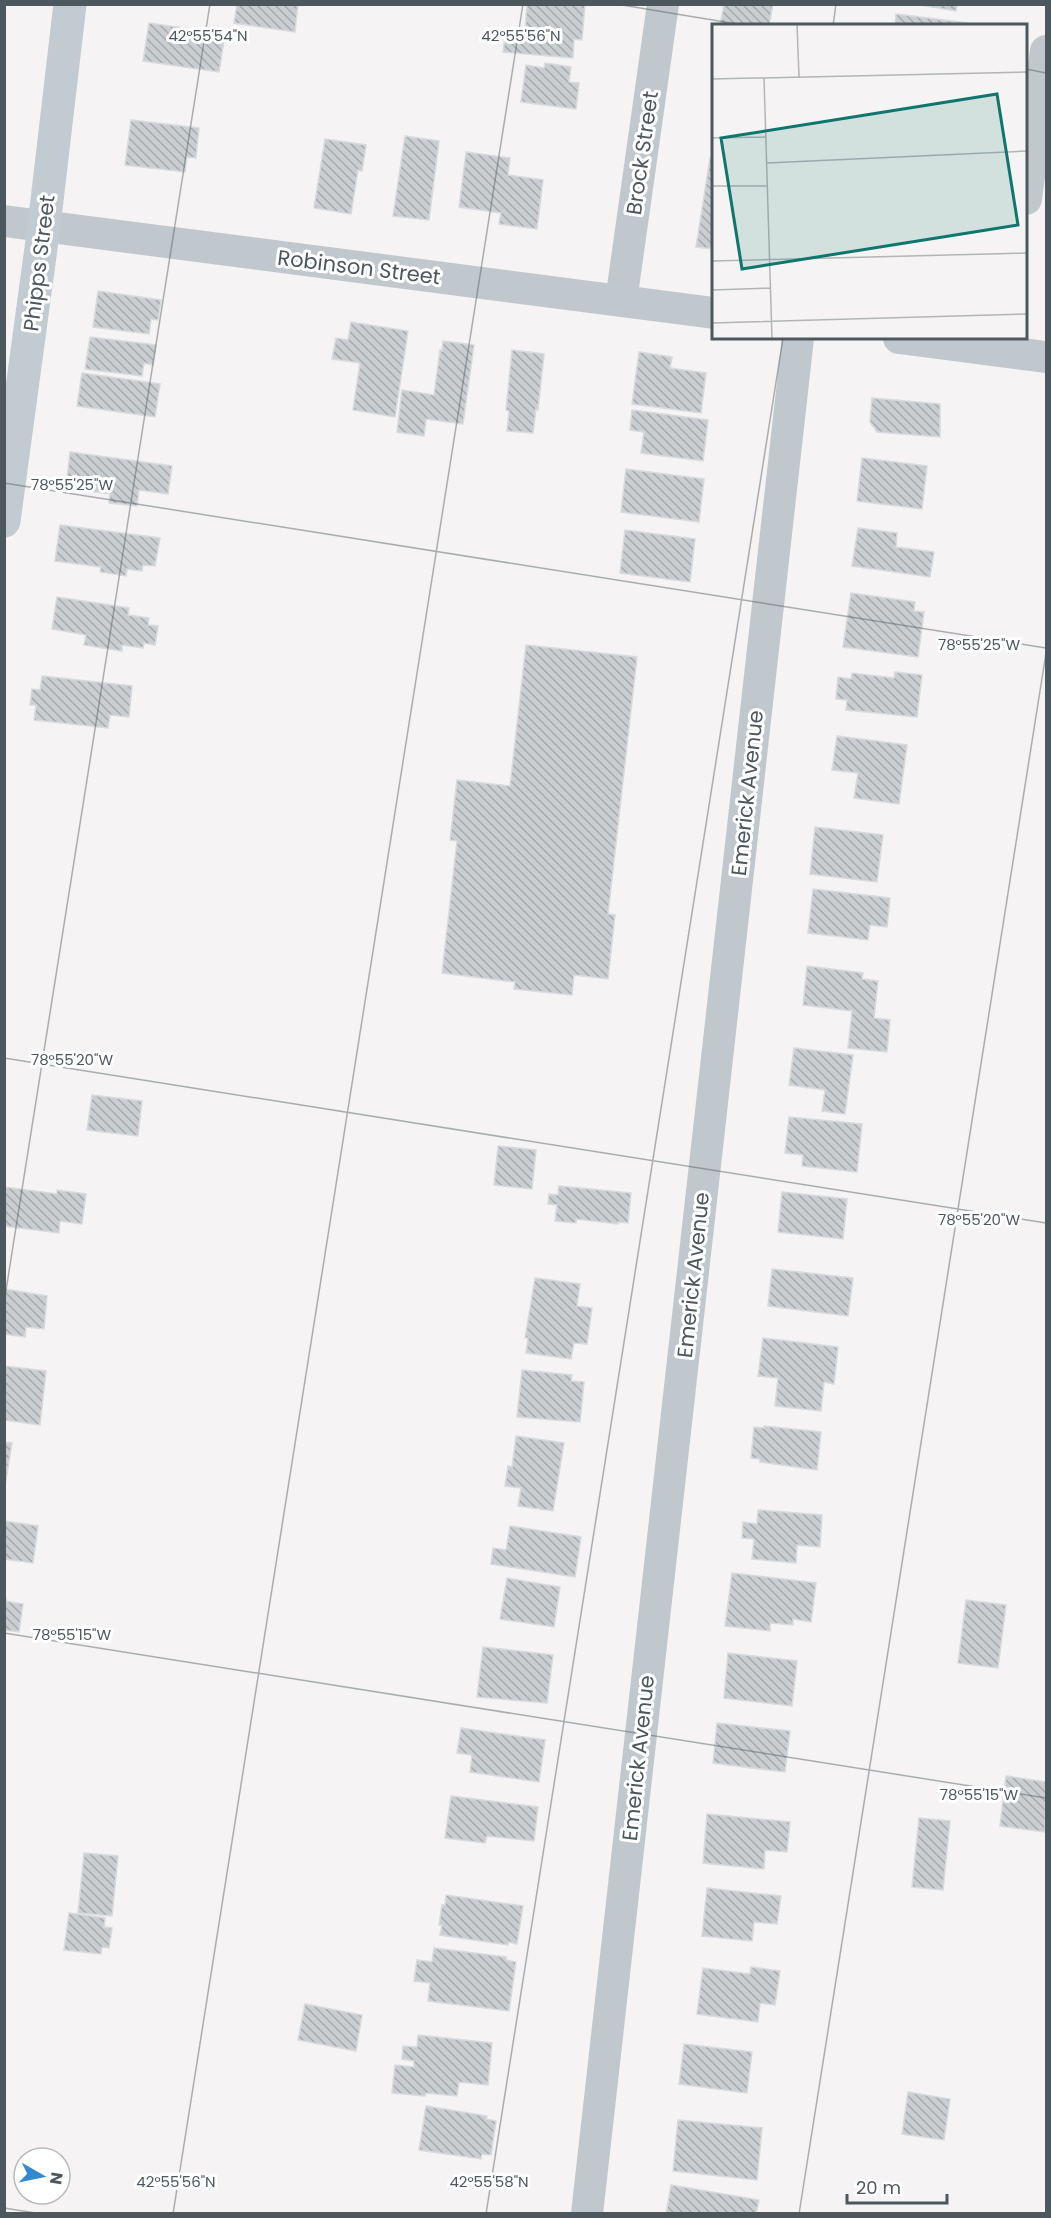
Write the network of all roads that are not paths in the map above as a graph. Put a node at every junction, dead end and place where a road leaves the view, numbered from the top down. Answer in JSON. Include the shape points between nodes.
{"nodes":[{"id":1,"x":70,"y":4,"type":"edge"},
{"id":2,"x":663,"y":4,"type":"edge"},
{"id":3,"x":1047,"y":51,"type":"edge"},
{"id":4,"x":1027,"y":192,"type":"edge"},
{"id":5,"x":4,"y":221,"type":"edge"},
{"id":6,"x":44,"y":226,"type":"junction"},
{"id":7,"x":621,"y":301,"type":"junction"},
{"id":8,"x":712,"y":313,"type":"edge"},
{"id":9,"x":798,"y":339,"type":"edge"},
{"id":10,"x":914,"y":339,"type":"edge"},
{"id":11,"x":1005,"y":345,"type":"edge"},
{"id":12,"x":1047,"y":357,"type":"edge"},
{"id":13,"x":4,"y":521,"type":"edge"},
{"id":14,"x":587,"y":2214,"type":"edge"}],
"edges":[{"from":1,"to":6,"type":"main road","name":"Phipps Street"},
{"from":2,"to":7,"type":"street","name":"Brock Street"},
{"from":3,"to":4,"type":"street"},
{"from":5,"to":6,"type":"street","name":"Robinson Street"},
{"from":6,"to":7,"type":"street","name":"Robinson Street"},
{"from":6,"to":13,"type":"main road","name":"Phipps Street"},
{"from":7,"to":8,"type":"street","name":"Robinson Street"},
{"from":9,"to":14,"type":"street","name":"Emerick Avenue"},
{"from":10,"to":11,"type":"street"},
{"from":11,"to":12,"type":"street"}]}
